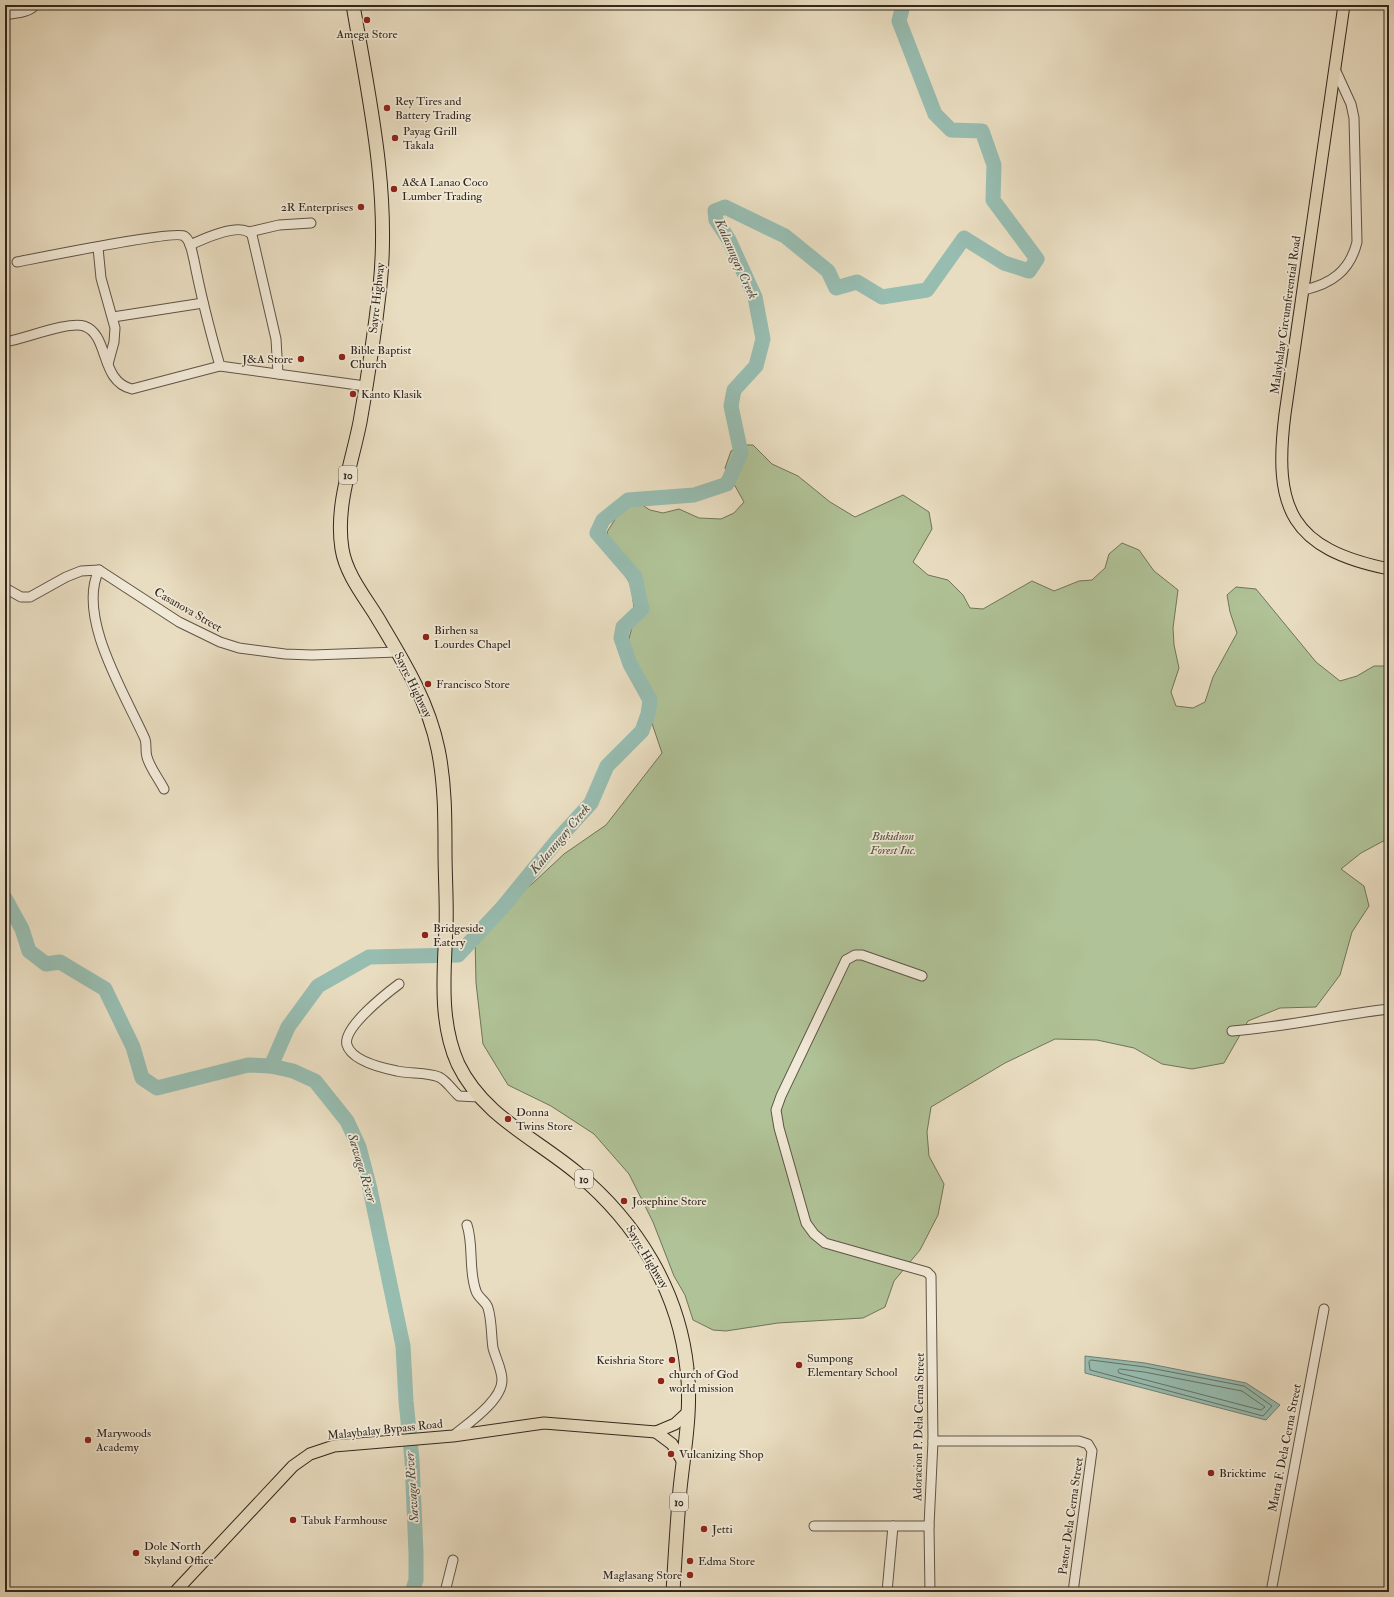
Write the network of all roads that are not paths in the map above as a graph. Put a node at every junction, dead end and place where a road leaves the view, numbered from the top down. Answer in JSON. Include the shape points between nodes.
{"nodes":[{"id":1,"x":35,"y":5,"type":"edge"},
{"id":2,"x":353,"y":5,"type":"edge"},
{"id":3,"x":1344,"y":5,"type":"edge"},
{"id":4,"x":5,"y":15,"type":"edge"},
{"id":5,"x":1335,"y":69,"type":"junction"},
{"id":6,"x":311,"y":223,"type":"dead end"},
{"id":7,"x":249,"y":232,"type":"junction"},
{"id":8,"x":190,"y":245,"type":"junction"},
{"id":9,"x":98,"y":248,"type":"junction"},
{"id":10,"x":17,"y":262,"type":"dead end"},
{"id":11,"x":1304,"y":290,"type":"junction"},
{"id":12,"x":203,"y":303,"type":"junction"},
{"id":13,"x":113,"y":317,"type":"junction"},
{"id":14,"x":5,"y":342,"type":"edge"},
{"id":15,"x":108,"y":364,"type":"junction"},
{"id":16,"x":220,"y":366,"type":"junction"},
{"id":17,"x":278,"y":374,"type":"junction"},
{"id":18,"x":366,"y":386,"type":"junction"},
{"id":19,"x":1389,"y":568,"type":"edge"},
{"id":20,"x":99,"y":570,"type":"junction"},
{"id":21,"x":5,"y":588,"type":"edge"},
{"id":22,"x":398,"y":652,"type":"junction"},
{"id":23,"x":164,"y":789,"type":"dead end"},
{"id":24,"x":922,"y":976,"type":"dead end"},
{"id":25,"x":399,"y":984,"type":"dead end"},
{"id":26,"x":1389,"y":1009,"type":"edge"},
{"id":27,"x":1232,"y":1031,"type":"dead end"},
{"id":28,"x":479,"y":1097,"type":"junction"},
{"id":29,"x":467,"y":1224,"type":"dead end"},
{"id":30,"x":1324,"y":1309,"type":"dead end"},
{"id":31,"x":688,"y":1412,"type":"junction"},
{"id":32,"x":656,"y":1432,"type":"junction"},
{"id":33,"x":452,"y":1436,"type":"junction"},
{"id":34,"x":933,"y":1441,"type":"junction"},
{"id":35,"x":683,"y":1462,"type":"junction"},
{"id":36,"x":814,"y":1526,"type":"dead end"},
{"id":37,"x":893,"y":1526,"type":"junction"},
{"id":38,"x":929,"y":1526,"type":"junction"},
{"id":39,"x":453,"y":1560,"type":"dead end"},
{"id":40,"x":175,"y":1592,"type":"edge"},
{"id":41,"x":445,"y":1592,"type":"edge"},
{"id":42,"x":673,"y":1592,"type":"edge"},
{"id":43,"x":887,"y":1592,"type":"edge"},
{"id":44,"x":930,"y":1592,"type":"edge"},
{"id":45,"x":1073,"y":1592,"type":"edge"},
{"id":46,"x":1271,"y":1592,"type":"edge"}],
"edges":[{"from":1,"to":4,"type":"street","via":[[24,11]]},
{"from":2,"to":18,"type":"highway","name":"Sayre Highway","number":"10","via":[[372,113],[382,195],[380,281]]},
{"from":3,"to":5,"type":"main road","name":"Malaybalay Circumferential Road"},
{"from":5,"to":11,"type":"main road","name":"Malaybalay Circumferential Road"},
{"from":5,"to":11,"type":"street","via":[[1352,104],[1354,118],[1357,242],[1354,254],[1340,275],[1316,288]]},
{"from":6,"to":7,"type":"street","via":[[279,225]]},
{"from":7,"to":8,"type":"street","via":[[241,229],[220,233]]},
{"from":7,"to":17,"type":"street","via":[[254,240],[276,339]]},
{"from":8,"to":9,"type":"street","via":[[184,236],[177,234]]},
{"from":8,"to":12,"type":"street"},
{"from":9,"to":10,"type":"street"},
{"from":9,"to":13,"type":"street","via":[[101,278]]},
{"from":11,"to":19,"type":"main road","name":"Malaybalay Circumferential Road","via":[[1283,432],[1281,457],[1286,498],[1292,515],[1310,538],[1361,562]]},
{"from":12,"to":13,"type":"street"},
{"from":12,"to":16,"type":"street"},
{"from":13,"to":15,"type":"street","via":[[114,342]]},
{"from":14,"to":15,"type":"street","via":[[28,338],[58,328],[83,326],[92,331],[99,341]]},
{"from":15,"to":16,"type":"street","via":[[116,382],[132,389]]},
{"from":16,"to":17,"type":"street"},
{"from":17,"to":18,"type":"street"},
{"from":18,"to":22,"type":"highway","name":"Sayre Highway","number":"10","via":[[341,513],[341,546],[352,577]]},
{"from":20,"to":21,"type":"street","via":[[81,571],[30,597],[21,597]]},
{"from":20,"to":22,"type":"street","name":"Casanova Street","via":[[179,622],[220,642],[239,648],[305,655]]},
{"from":20,"to":23,"type":"street","via":[[92,587],[92,600],[102,645],[144,738],[149,762]]},
{"from":22,"to":28,"type":"highway","name":"Sayre Highway","number":"10","via":[[426,707],[438,746],[444,790],[445,1011],[451,1044],[462,1071]]},
{"from":24,"to":34,"type":"street","name":"Adoracion P. Dela Cerna Street","via":[[862,955],[855,955],[846,960],[776,1110],[806,1223],[814,1234],[824,1243],[920,1270],[929,1273],[932,1279]]},
{"from":25,"to":28,"type":"street","via":[[369,1009],[348,1035],[347,1045],[350,1050],[364,1061],[396,1071],[438,1076],[459,1096]]},
{"from":26,"to":27,"type":"street","via":[[1276,1027]]},
{"from":28,"to":31,"type":"highway","name":"Sayre Highway","number":"10","via":[[504,1120],[573,1169],[630,1227],[642,1245],[667,1289],[680,1327],[688,1374]]},
{"from":29,"to":33,"type":"street","via":[[472,1245],[476,1292],[489,1310],[492,1338],[502,1379],[498,1394]]},
{"from":30,"to":46,"type":"street","name":"Marta F. Dela Cerna Street"},
{"from":31,"to":32,"type":"main road","name":"Malaybalay Bypass Road","via":[[675,1424]]},
{"from":31,"to":35,"type":"highway","number":"10"},
{"from":32,"to":33,"type":"main road","name":"Malaybalay Bypass Road","via":[[544,1423]]},
{"from":32,"to":35,"type":"main road","via":[[672,1444]]},
{"from":33,"to":40,"type":"main road","name":"Malaybalay Bypass Road","via":[[334,1446],[302,1459]]},
{"from":34,"to":38,"type":"street","name":"Adoracion P. Dela Cerna Street"},
{"from":34,"to":45,"type":"street","name":"Pastor Dela Cerna Street","via":[[1079,1441],[1088,1444],[1092,1451]]},
{"from":35,"to":42,"type":"highway","number":"10"},
{"from":36,"to":37,"type":"street"},
{"from":37,"to":38,"type":"street"},
{"from":37,"to":43,"type":"street"},
{"from":38,"to":44,"type":"street","name":"Adoracion P. Dela Cerna Street"},
{"from":39,"to":41,"type":"street"}]}
